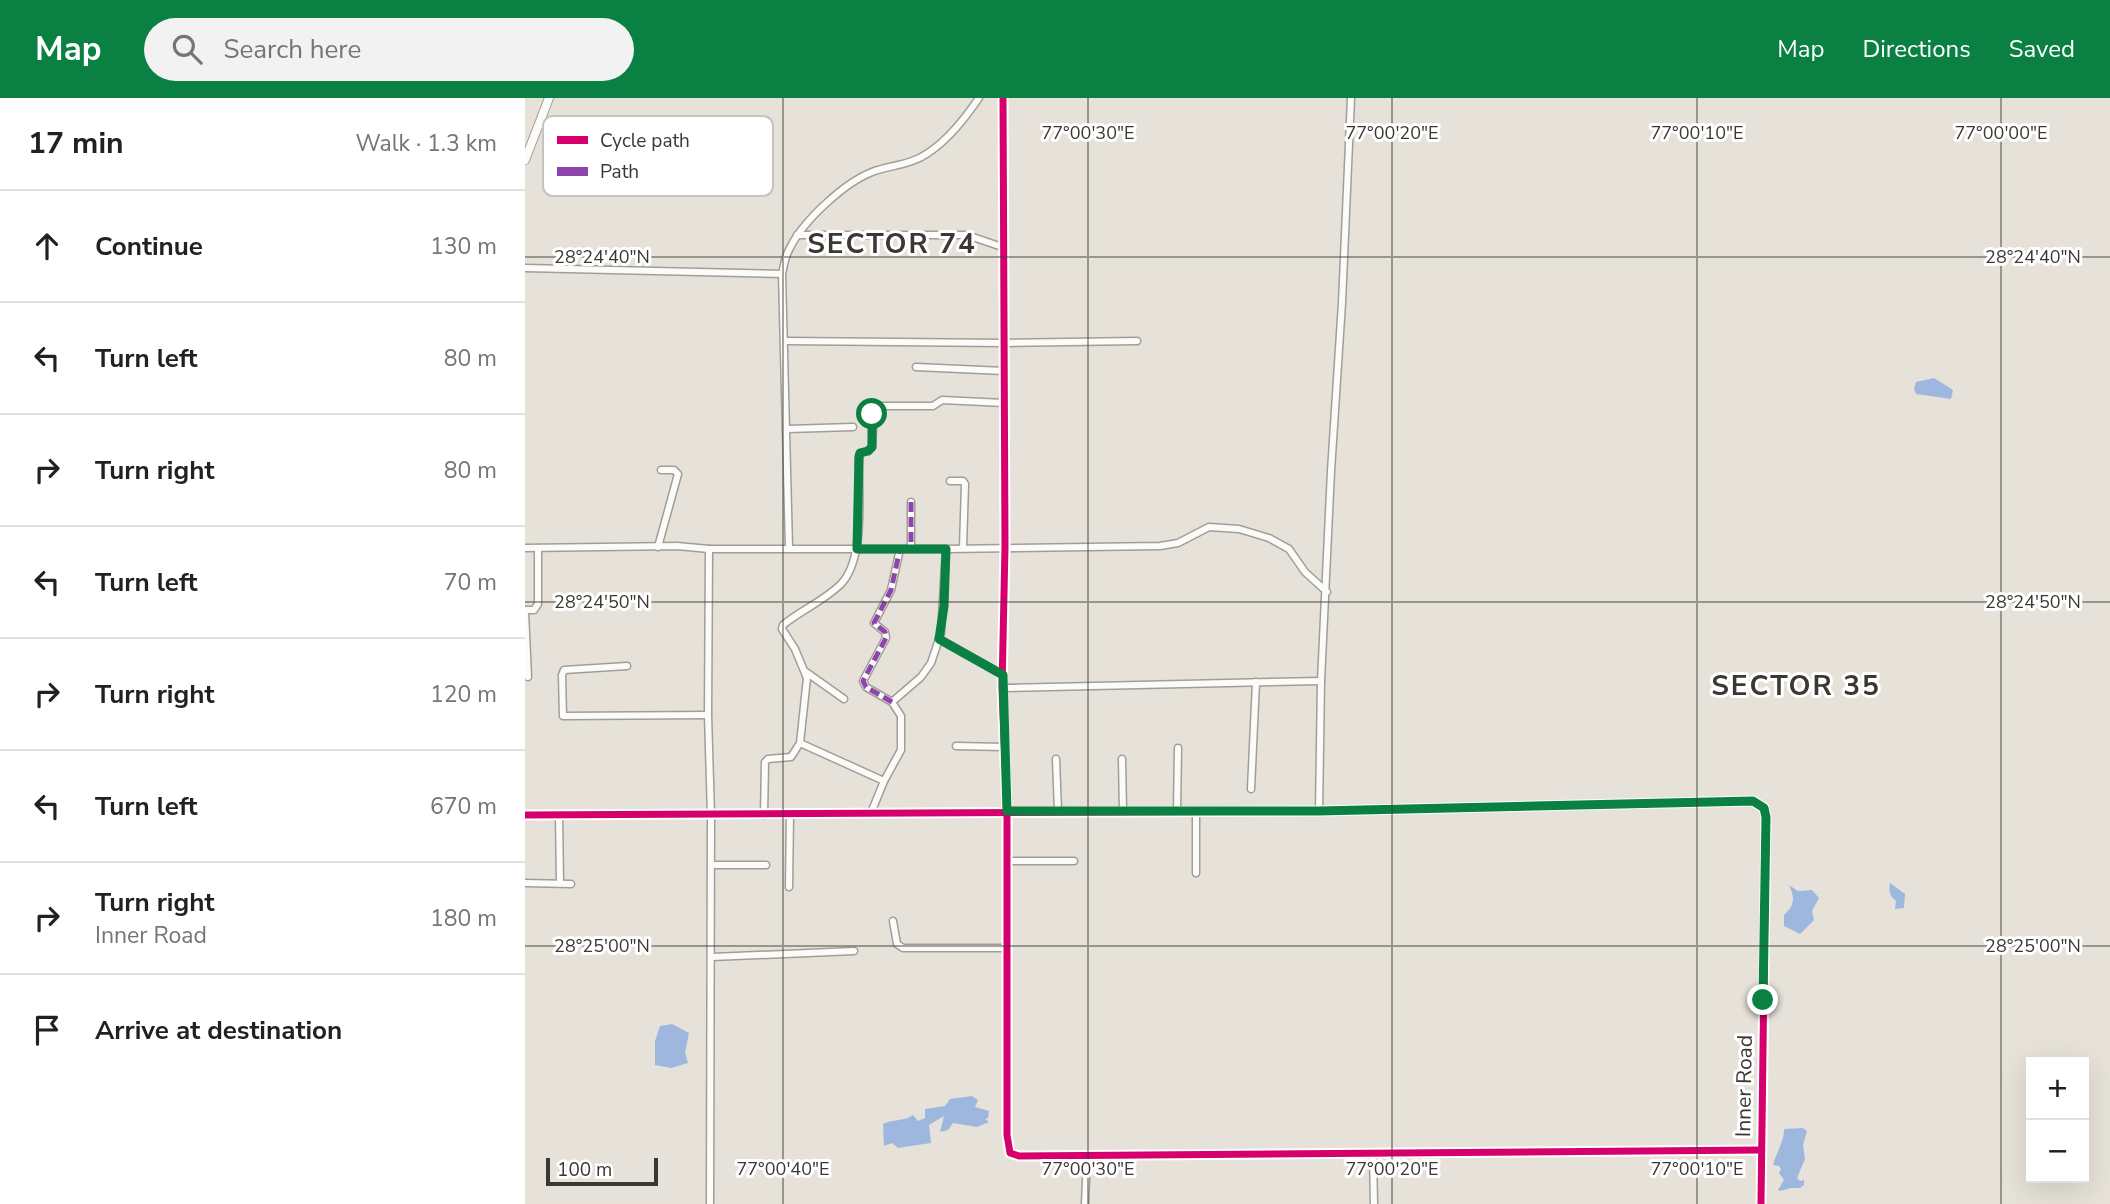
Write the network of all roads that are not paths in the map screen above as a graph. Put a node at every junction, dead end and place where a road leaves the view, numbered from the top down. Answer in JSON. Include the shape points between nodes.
{"nodes":[{"id":1,"x":549,"y":98,"type":"edge"},
{"id":2,"x":979,"y":98,"type":"edge"},
{"id":3,"x":1003,"y":98,"type":"edge"},
{"id":4,"x":1351,"y":98,"type":"edge"},
{"id":5,"x":525,"y":160,"type":"edge"},
{"id":6,"x":797,"y":235,"type":"junction"},
{"id":7,"x":1002,"y":247,"type":"junction"},
{"id":8,"x":525,"y":268,"type":"edge"},
{"id":9,"x":782,"y":274,"type":"junction"},
{"id":10,"x":785,"y":341,"type":"junction"},
{"id":11,"x":1136,"y":341,"type":"dead end"},
{"id":12,"x":1005,"y":343,"type":"junction"},
{"id":13,"x":916,"y":367,"type":"dead end"},
{"id":14,"x":1004,"y":370,"type":"junction"},
{"id":15,"x":1004,"y":403,"type":"junction"},
{"id":16,"x":853,"y":428,"type":"dead end"},
{"id":17,"x":786,"y":429,"type":"junction"},
{"id":18,"x":661,"y":470,"type":"dead end"},
{"id":19,"x":950,"y":481,"type":"dead end"},
{"id":20,"x":911,"y":502,"type":"dead end"},
{"id":21,"x":658,"y":547,"type":"junction"},
{"id":22,"x":1005,"y":547,"type":"junction"},
{"id":23,"x":525,"y":548,"type":"edge"},
{"id":24,"x":538,"y":548,"type":"junction"},
{"id":25,"x":789,"y":548,"type":"junction"},
{"id":26,"x":963,"y":548,"type":"junction"},
{"id":27,"x":709,"y":549,"type":"junction"},
{"id":28,"x":857,"y":549,"type":"junction"},
{"id":29,"x":900,"y":549,"type":"junction"},
{"id":30,"x":911,"y":549,"type":"junction"},
{"id":31,"x":946,"y":549,"type":"junction"},
{"id":32,"x":1327,"y":592,"type":"junction"},
{"id":33,"x":525,"y":611,"type":"edge"},
{"id":34,"x":939,"y":639,"type":"junction"},
{"id":35,"x":627,"y":666,"type":"dead end"},
{"id":36,"x":805,"y":671,"type":"junction"},
{"id":37,"x":1003,"y":675,"type":"junction"},
{"id":38,"x":528,"y":677,"type":"dead end"},
{"id":39,"x":1321,"y":681,"type":"junction"},
{"id":40,"x":1256,"y":682,"type":"junction"},
{"id":41,"x":1002,"y":688,"type":"junction"},
{"id":42,"x":844,"y":699,"type":"dead end"},
{"id":43,"x":892,"y":702,"type":"junction"},
{"id":44,"x":708,"y":715,"type":"junction"},
{"id":45,"x":800,"y":743,"type":"junction"},
{"id":46,"x":956,"y":746,"type":"dead end"},
{"id":47,"x":1004,"y":747,"type":"junction"},
{"id":48,"x":1178,"y":748,"type":"dead end"},
{"id":49,"x":1056,"y":759,"type":"dead end"},
{"id":50,"x":1122,"y":759,"type":"dead end"},
{"id":51,"x":884,"y":781,"type":"junction"},
{"id":52,"x":1251,"y":789,"type":"dead end"},
{"id":53,"x":1007,"y":811,"type":"junction"},
{"id":54,"x":1058,"y":811,"type":"junction"},
{"id":55,"x":1123,"y":811,"type":"junction"},
{"id":56,"x":1177,"y":811,"type":"junction"},
{"id":57,"x":1196,"y":811,"type":"junction"},
{"id":58,"x":1319,"y":811,"type":"junction"},
{"id":59,"x":871,"y":813,"type":"junction"},
{"id":60,"x":764,"y":814,"type":"junction"},
{"id":61,"x":790,"y":814,"type":"junction"},
{"id":62,"x":525,"y":815,"type":"edge"},
{"id":63,"x":559,"y":815,"type":"junction"},
{"id":64,"x":711,"y":815,"type":"junction"},
{"id":65,"x":1007,"y":861,"type":"junction"},
{"id":66,"x":1074,"y":861,"type":"dead end"},
{"id":67,"x":711,"y":865,"type":"junction"},
{"id":68,"x":766,"y":865,"type":"dead end"},
{"id":69,"x":1196,"y":873,"type":"dead end"},
{"id":70,"x":525,"y":883,"type":"edge"},
{"id":71,"x":559,"y":883,"type":"junction"},
{"id":72,"x":571,"y":884,"type":"dead end"},
{"id":73,"x":789,"y":887,"type":"dead end"},
{"id":74,"x":893,"y":920,"type":"dead end"},
{"id":75,"x":1006,"y":948,"type":"junction"},
{"id":76,"x":854,"y":951,"type":"dead end"},
{"id":77,"x":712,"y":957,"type":"junction"},
{"id":78,"x":1761,"y":1150,"type":"junction"},
{"id":79,"x":1374,"y":1154,"type":"junction"},
{"id":80,"x":1087,"y":1155,"type":"junction"},
{"id":81,"x":710,"y":1204,"type":"edge"},
{"id":82,"x":1085,"y":1204,"type":"edge"},
{"id":83,"x":1374,"y":1204,"type":"edge"},
{"id":84,"x":1761,"y":1204,"type":"edge"}],
"edges":[{"from":1,"to":5,"type":"street"},
{"from":2,"to":6,"type":"street","via":[[928,153],[911,163],[864,175],[828,202]]},
{"from":3,"to":7,"type":"street"},
{"from":4,"to":32,"type":"street"},
{"from":6,"to":7,"type":"street","via":[[967,235]]},
{"from":6,"to":9,"type":"street"},
{"from":7,"to":12,"type":"street"},
{"from":8,"to":9,"type":"street"},
{"from":9,"to":10,"type":"street"},
{"from":10,"to":12,"type":"street"},
{"from":10,"to":17,"type":"street"},
{"from":11,"to":12,"type":"street"},
{"from":12,"to":14,"type":"street"},
{"from":13,"to":14,"type":"street"},
{"from":14,"to":15,"type":"street"},
{"from":15,"to":22,"type":"street"},
{"from":15,"to":28,"type":"street","via":[[942,400],[933,406],[879,405],[874,409],[872,447],[859,457]]},
{"from":16,"to":17,"type":"street"},
{"from":17,"to":25,"type":"street"},
{"from":18,"to":21,"type":"street","via":[[678,474]]},
{"from":19,"to":26,"type":"street","via":[[965,484]]},
{"from":20,"to":30,"type":"street"},
{"from":21,"to":24,"type":"street"},
{"from":21,"to":27,"type":"street"},
{"from":22,"to":26,"type":"street"},
{"from":22,"to":32,"type":"street","via":[[1160,546],[1178,543],[1209,527],[1239,529],[1289,549]]},
{"from":22,"to":37,"type":"street"},
{"from":23,"to":24,"type":"street"},
{"from":24,"to":33,"type":"street","via":[[538,604]]},
{"from":25,"to":27,"type":"street"},
{"from":25,"to":28,"type":"street"},
{"from":26,"to":31,"type":"street"},
{"from":27,"to":44,"type":"street"},
{"from":28,"to":29,"type":"street"},
{"from":28,"to":36,"type":"street","via":[[843,582],[783,625]]},
{"from":29,"to":30,"type":"street"},
{"from":29,"to":43,"type":"street","via":[[891,590],[874,623],[886,638],[863,681]]},
{"from":30,"to":31,"type":"street"},
{"from":31,"to":34,"type":"street"},
{"from":32,"to":39,"type":"street"},
{"from":33,"to":38,"type":"street"},
{"from":34,"to":37,"type":"street"},
{"from":34,"to":43,"type":"street","via":[[928,670]]},
{"from":35,"to":44,"type":"street","via":[[564,670],[563,716]]},
{"from":36,"to":42,"type":"street"},
{"from":36,"to":45,"type":"street"},
{"from":37,"to":41,"type":"street"},
{"from":39,"to":40,"type":"street"},
{"from":39,"to":58,"type":"street"},
{"from":40,"to":41,"type":"street"},
{"from":40,"to":52,"type":"street"},
{"from":41,"to":47,"type":"street"},
{"from":43,"to":51,"type":"street","via":[[900,712],[901,745]]},
{"from":44,"to":64,"type":"street"},
{"from":45,"to":51,"type":"street"},
{"from":45,"to":60,"type":"street","via":[[791,757],[765,762]]},
{"from":46,"to":47,"type":"street"},
{"from":47,"to":53,"type":"street"},
{"from":48,"to":56,"type":"street"},
{"from":49,"to":54,"type":"street"},
{"from":50,"to":55,"type":"street"},
{"from":51,"to":59,"type":"street"},
{"from":53,"to":54,"type":"street"},
{"from":53,"to":59,"type":"street"},
{"from":53,"to":65,"type":"street"},
{"from":54,"to":55,"type":"street"},
{"from":55,"to":56,"type":"street"},
{"from":56,"to":57,"type":"street"},
{"from":57,"to":58,"type":"street"},
{"from":57,"to":69,"type":"street"},
{"from":58,"to":78,"type":"street","name":"Inner Road","via":[[1759,803],[1766,817]]},
{"from":59,"to":61,"type":"street"},
{"from":60,"to":61,"type":"street"},
{"from":60,"to":64,"type":"street"},
{"from":61,"to":73,"type":"street"},
{"from":62,"to":63,"type":"street"},
{"from":63,"to":64,"type":"street"},
{"from":63,"to":71,"type":"street"},
{"from":64,"to":67,"type":"street"},
{"from":65,"to":66,"type":"street"},
{"from":65,"to":75,"type":"street"},
{"from":67,"to":68,"type":"street"},
{"from":67,"to":77,"type":"street"},
{"from":70,"to":71,"type":"street"},
{"from":71,"to":72,"type":"street"},
{"from":74,"to":75,"type":"street","via":[[897,944],[903,948]]},
{"from":75,"to":80,"type":"street","via":[[1010,1153]]},
{"from":76,"to":77,"type":"street"},
{"from":77,"to":81,"type":"street"},
{"from":78,"to":79,"type":"street"},
{"from":78,"to":84,"type":"street","name":"Inner Road"},
{"from":79,"to":80,"type":"street"},
{"from":79,"to":83,"type":"street"},
{"from":80,"to":82,"type":"street"}]}
